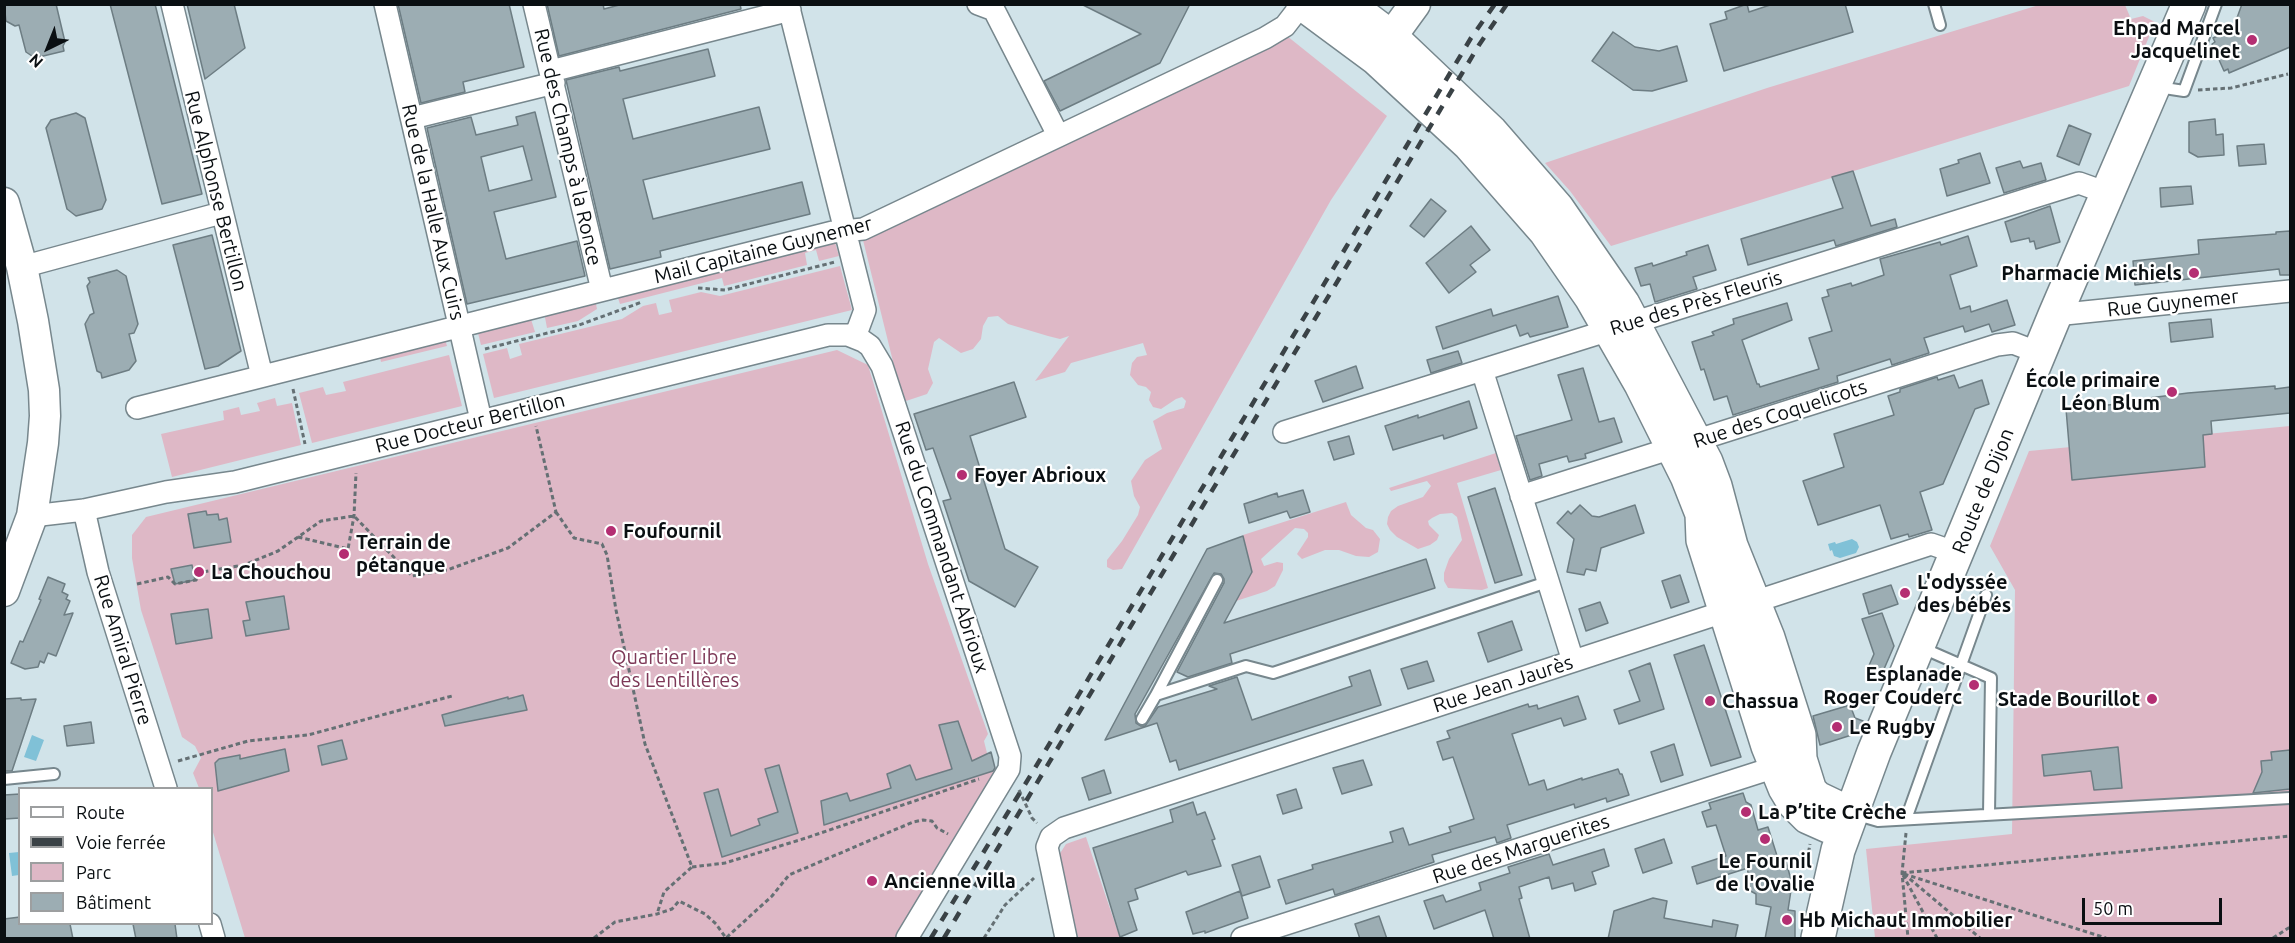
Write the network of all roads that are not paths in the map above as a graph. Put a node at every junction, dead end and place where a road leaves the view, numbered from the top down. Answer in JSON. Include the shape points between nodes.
{"nodes":[{"id":1,"x":172,"y":4,"type":"edge"},
{"id":2,"x":385,"y":4,"type":"edge"},
{"id":3,"x":534,"y":4,"type":"edge"},
{"id":4,"x":978,"y":4,"type":"edge"},
{"id":5,"x":1303,"y":4,"type":"edge"},
{"id":6,"x":1347,"y":4,"type":"edge"},
{"id":7,"x":1415,"y":4,"type":"edge"},
{"id":8,"x":1934,"y":4,"type":"edge"},
{"id":9,"x":2189,"y":4,"type":"edge"},
{"id":10,"x":2216,"y":4,"type":"edge"},
{"id":11,"x":789,"y":8,"type":"edge"},
{"id":12,"x":1941,"y":25,"type":"dead end"},
{"id":13,"x":1384,"y":48,"type":"junction"},
{"id":14,"x":552,"y":77,"type":"junction"},
{"id":15,"x":2169,"y":88,"type":"junction"},
{"id":16,"x":412,"y":118,"type":"junction"},
{"id":17,"x":1058,"y":135,"type":"junction"},
{"id":18,"x":2107,"y":194,"type":"junction"},
{"id":19,"x":4,"y":203,"type":"edge"},
{"id":20,"x":221,"y":213,"type":"junction"},
{"id":21,"x":846,"y":231,"type":"junction"},
{"id":22,"x":22,"y":267,"type":"junction"},
{"id":23,"x":602,"y":290,"type":"junction"},
{"id":24,"x":2290,"y":291,"type":"edge"},
{"id":25,"x":2055,"y":315,"type":"junction"},
{"id":26,"x":459,"y":326,"type":"junction"},
{"id":27,"x":1622,"y":326,"type":"junction"},
{"id":28,"x":855,"y":337,"type":"junction"},
{"id":29,"x":2039,"y":353,"type":"junction"},
{"id":30,"x":1482,"y":370,"type":"junction"},
{"id":31,"x":262,"y":376,"type":"junction"},
{"id":32,"x":137,"y":408,"type":"dead end"},
{"id":33,"x":481,"y":420,"type":"junction"},
{"id":34,"x":1284,"y":432,"type":"dead end"},
{"id":35,"x":1683,"y":444,"type":"junction"},
{"id":36,"x":1521,"y":496,"type":"junction"},
{"id":37,"x":84,"y":510,"type":"junction"},
{"id":38,"x":32,"y":516,"type":"junction"},
{"id":39,"x":1958,"y":553,"type":"junction"},
{"id":40,"x":7,"y":577,"type":"edge"},
{"id":41,"x":1216,"y":580,"type":"dead end"},
{"id":42,"x":1547,"y":582,"type":"junction"},
{"id":43,"x":1986,"y":595,"type":"dead end"},
{"id":44,"x":1740,"y":606,"type":"junction"},
{"id":45,"x":1918,"y":646,"type":"junction"},
{"id":46,"x":1573,"y":661,"type":"junction"},
{"id":47,"x":1960,"y":665,"type":"junction"},
{"id":48,"x":1156,"y":695,"type":"junction"},
{"id":49,"x":1142,"y":719,"type":"dead end"},
{"id":50,"x":1788,"y":763,"type":"junction"},
{"id":51,"x":54,"y":774,"type":"dead end"},
{"id":52,"x":4,"y":779,"type":"edge"},
{"id":53,"x":165,"y":787,"type":"edge"},
{"id":54,"x":2290,"y":798,"type":"edge"},
{"id":55,"x":1989,"y":814,"type":"junction"},
{"id":56,"x":1906,"y":819,"type":"junction"},
{"id":57,"x":1847,"y":823,"type":"junction"},
{"id":58,"x":1252,"y":937,"type":"edge"},
{"id":59,"x":907,"y":939,"type":"edge"},
{"id":60,"x":1066,"y":939,"type":"edge"},
{"id":61,"x":1818,"y":939,"type":"edge"}],
"edges":[{"from":1,"to":20,"type":"street","name":"Rue Alphonse Bertillon"},
{"from":2,"to":16,"type":"street","name":"Rue de la Halle Aux Cuirs"},
{"from":3,"to":14,"type":"street","name":"Rue des Champs à la Ronce"},
{"from":4,"to":17,"type":"street","via":[[994,10]]},
{"from":5,"to":13,"type":"main road"},
{"from":5,"to":17,"type":"street","name":"Mail Capitaine Guynemer","via":[[1285,26],[1265,38]]},
{"from":6,"to":13,"type":"main road"},
{"from":7,"to":13,"type":"street"},
{"from":8,"to":12,"type":"lane"},
{"from":9,"to":15,"type":"main road","name":"Route de Dijon"},
{"from":10,"to":15,"type":"lane"},
{"from":11,"to":14,"type":"street"},
{"from":11,"to":21,"type":"street"},
{"from":13,"to":27,"type":"main road","via":[[1491,132],[1536,183],[1583,244]]},
{"from":14,"to":16,"type":"street"},
{"from":14,"to":23,"type":"street","name":"Rue des Champs à la Ronce"},
{"from":15,"to":18,"type":"main road","name":"Route de Dijon"},
{"from":16,"to":26,"type":"street","name":"Rue de la Halle Aux Cuirs"},
{"from":17,"to":21,"type":"street","name":"Mail Capitaine Guynemer","via":[[862,229]]},
{"from":18,"to":25,"type":"main road","name":"Route de Dijon"},
{"from":18,"to":27,"type":"street","name":"Rue des Près Fleuris","via":[[2079,183]]},
{"from":19,"to":22,"type":"street"},
{"from":20,"to":22,"type":"street"},
{"from":20,"to":31,"type":"street","name":"Rue Alphonse Bertillon"},
{"from":21,"to":23,"type":"street","name":"Mail Capitaine Guynemer"},
{"from":21,"to":28,"type":"street","via":[[866,310]]},
{"from":22,"to":38,"type":"street","via":[[44,390],[43,443]]},
{"from":23,"to":26,"type":"street","name":"Mail Capitaine Guynemer"},
{"from":24,"to":25,"type":"street","name":"Rue Guynemer"},
{"from":25,"to":29,"type":"main road","name":"Route de Dijon"},
{"from":26,"to":31,"type":"street","name":"Mail Capitaine Guynemer"},
{"from":26,"to":33,"type":"street","name":"Rue de la Halle Aux Cuirs"},
{"from":27,"to":30,"type":"street","name":"Rue des Près Fleuris"},
{"from":27,"to":35,"type":"main road"},
{"from":28,"to":33,"type":"street","name":"Rue Docteur Bertillon","via":[[828,335]]},
{"from":28,"to":59,"type":"street","name":"Rue du Commandant Abrioux","via":[[870,346],[882,366],[1010,756],[1009,769]]},
{"from":29,"to":35,"type":"street","name":"Rue des Coquelicots","via":[[2013,343],[1997,345]]},
{"from":29,"to":39,"type":"main road","name":"Route de Dijon"},
{"from":30,"to":34,"type":"street","name":"Rue des Près Fleuris"},
{"from":30,"to":36,"type":"street"},
{"from":31,"to":32,"type":"street","name":"Mail Capitaine Guynemer"},
{"from":33,"to":37,"type":"street","name":"Rue Docteur Bertillon","via":[[211,487],[166,492]]},
{"from":35,"to":36,"type":"street","name":"Rue des Coquelicots"},
{"from":35,"to":44,"type":"main road","via":[[1706,462],[1715,486],[1731,546]]},
{"from":36,"to":42,"type":"street"},
{"from":37,"to":38,"type":"street","name":"Rue Docteur Bertillon"},
{"from":37,"to":53,"type":"street","name":"Rue Amiral Pierre","via":[[98,572]]},
{"from":38,"to":40,"type":"street"},
{"from":39,"to":44,"type":"street","name":"Rue Jean Jaurès","via":[[1931,544]]},
{"from":39,"to":45,"type":"main road","name":"Route de Dijon"},
{"from":41,"to":48,"type":"lane"},
{"from":42,"to":46,"type":"street"},
{"from":42,"to":48,"type":"lane","via":[[1273,673],[1246,666]]},
{"from":43,"to":47,"type":"lane"},
{"from":44,"to":46,"type":"street","name":"Rue Jean Jaurès"},
{"from":44,"to":50,"type":"main road","via":[[1799,735]]},
{"from":45,"to":47,"type":"lane"},
{"from":45,"to":57,"type":"main road","name":"Route de Dijon"},
{"from":46,"to":60,"type":"street","name":"Rue Jean Jaurès","via":[[1064,828],[1051,837],[1047,847]]},
{"from":47,"to":55,"type":"lane","via":[[1991,678]]},
{"from":47,"to":56,"type":"lane"},
{"from":48,"to":49,"type":"lane"},
{"from":50,"to":57,"type":"main road","via":[[1816,798]]},
{"from":50,"to":58,"type":"street","name":"Rue des Marguerites"},
{"from":51,"to":52,"type":"lane"},
{"from":54,"to":55,"type":"lane"},
{"from":55,"to":56,"type":"lane"},
{"from":56,"to":57,"type":"lane"},
{"from":57,"to":61,"type":"main road","name":"Route de Dijon"}]}
